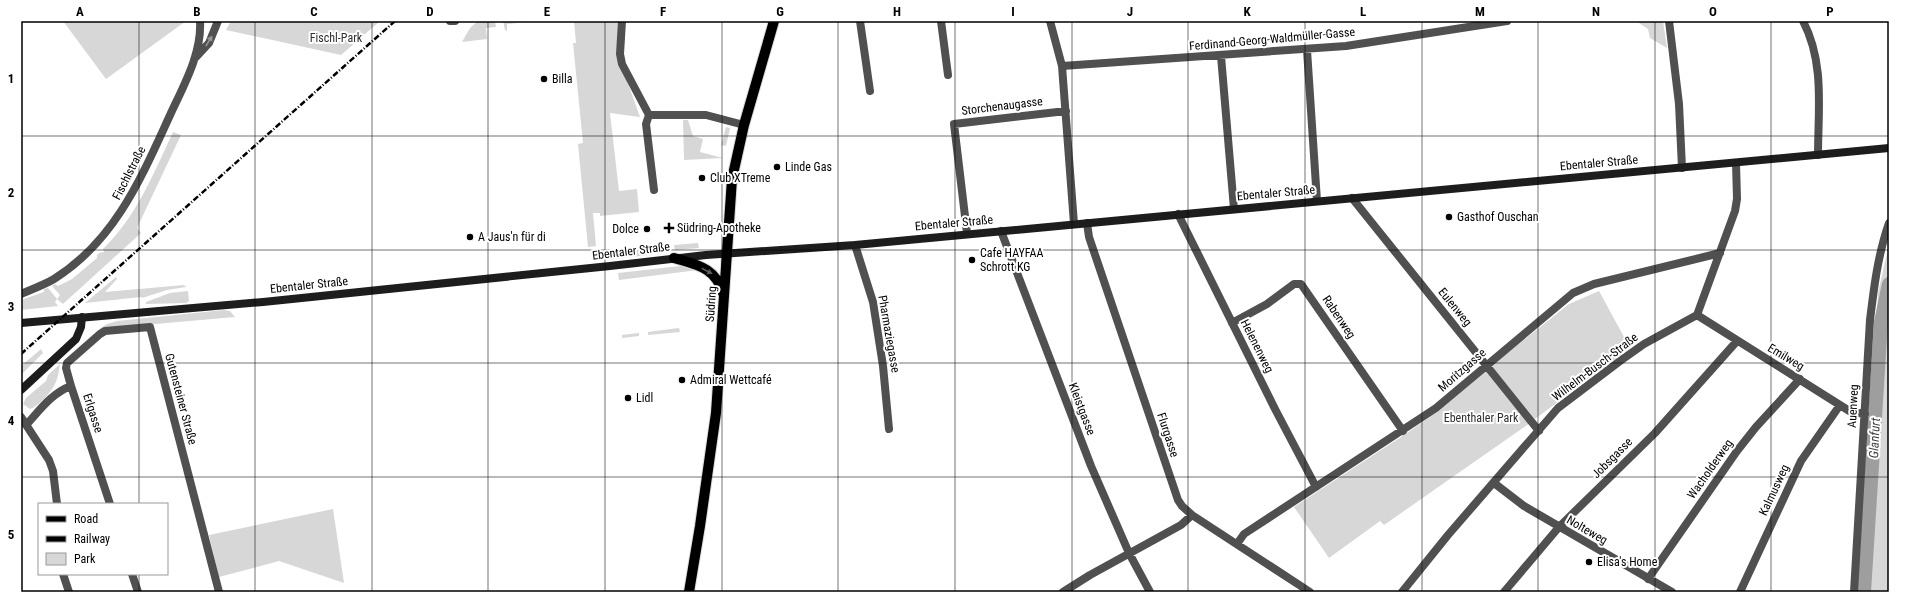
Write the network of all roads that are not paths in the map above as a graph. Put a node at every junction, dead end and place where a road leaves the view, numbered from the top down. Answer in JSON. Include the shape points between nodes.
{"nodes":[{"id":1,"x":200,"y":21,"type":"edge"},
{"id":2,"x":218,"y":21,"type":"edge"},
{"id":3,"x":450,"y":21,"type":"edge"},
{"id":4,"x":455,"y":21,"type":"edge"},
{"id":5,"x":622,"y":21,"type":"edge"},
{"id":6,"x":774,"y":21,"type":"edge"},
{"id":7,"x":860,"y":21,"type":"edge"},
{"id":8,"x":942,"y":21,"type":"edge"},
{"id":9,"x":1050,"y":21,"type":"edge"},
{"id":10,"x":1507,"y":21,"type":"edge"},
{"id":11,"x":1669,"y":21,"type":"edge"},
{"id":12,"x":1803,"y":21,"type":"edge"},
{"id":13,"x":1307,"y":50,"type":"junction"},
{"id":14,"x":1221,"y":56,"type":"junction"},
{"id":15,"x":195,"y":57,"type":"junction"},
{"id":16,"x":1062,"y":66,"type":"junction"},
{"id":17,"x":948,"y":75,"type":"dead end"},
{"id":18,"x":870,"y":92,"type":"dead end"},
{"id":19,"x":1066,"y":111,"type":"junction"},
{"id":20,"x":649,"y":115,"type":"junction"},
{"id":21,"x":744,"y":125,"type":"junction"},
{"id":22,"x":1889,"y":148,"type":"edge"},
{"id":23,"x":1818,"y":155,"type":"junction"},
{"id":24,"x":1736,"y":163,"type":"junction"},
{"id":25,"x":1682,"y":168,"type":"junction"},
{"id":26,"x":654,"y":190,"type":"dead end"},
{"id":27,"x":1352,"y":198,"type":"junction"},
{"id":28,"x":1317,"y":201,"type":"junction"},
{"id":29,"x":1234,"y":209,"type":"junction"},
{"id":30,"x":1178,"y":214,"type":"junction"},
{"id":31,"x":1889,"y":222,"type":"edge"},
{"id":32,"x":1087,"y":223,"type":"junction"},
{"id":33,"x":1074,"y":224,"type":"junction"},
{"id":34,"x":1001,"y":231,"type":"junction"},
{"id":35,"x":967,"y":233,"type":"junction"},
{"id":36,"x":855,"y":245,"type":"junction"},
{"id":37,"x":1720,"y":253,"type":"junction"},
{"id":38,"x":727,"y":254,"type":"junction"},
{"id":39,"x":674,"y":258,"type":"junction"},
{"id":40,"x":21,"y":294,"type":"edge"},
{"id":41,"x":725,"y":301,"type":"junction"},
{"id":42,"x":1697,"y":315,"type":"junction"},
{"id":43,"x":82,"y":317,"type":"junction"},
{"id":44,"x":21,"y":323,"type":"edge"},
{"id":45,"x":1232,"y":323,"type":"junction"},
{"id":46,"x":1737,"y":341,"type":"junction"},
{"id":47,"x":1486,"y":365,"type":"junction"},
{"id":48,"x":1800,"y":379,"type":"junction"},
{"id":49,"x":71,"y":386,"type":"junction"},
{"id":50,"x":21,"y":390,"type":"edge"},
{"id":51,"x":1840,"y":405,"type":"junction"},
{"id":52,"x":1865,"y":414,"type":"junction"},
{"id":53,"x":21,"y":417,"type":"edge"},
{"id":54,"x":26,"y":424,"type":"junction"},
{"id":55,"x":889,"y":430,"type":"dead end"},
{"id":56,"x":1403,"y":431,"type":"junction"},
{"id":57,"x":1539,"y":431,"type":"junction"},
{"id":58,"x":1494,"y":483,"type":"junction"},
{"id":59,"x":1316,"y":487,"type":"junction"},
{"id":60,"x":57,"y":503,"type":"edge"},
{"id":61,"x":110,"y":503,"type":"edge"},
{"id":62,"x":1192,"y":515,"type":"junction"},
{"id":63,"x":1559,"y":527,"type":"junction"},
{"id":64,"x":1237,"y":544,"type":"junction"},
{"id":65,"x":1129,"y":553,"type":"junction"},
{"id":66,"x":63,"y":575,"type":"edge"},
{"id":67,"x":132,"y":575,"type":"edge"},
{"id":68,"x":1648,"y":579,"type":"junction"},
{"id":69,"x":69,"y":592,"type":"edge"},
{"id":70,"x":138,"y":592,"type":"edge"},
{"id":71,"x":219,"y":592,"type":"edge"},
{"id":72,"x":688,"y":592,"type":"edge"},
{"id":73,"x":1063,"y":592,"type":"edge"},
{"id":74,"x":1150,"y":592,"type":"edge"},
{"id":75,"x":1310,"y":592,"type":"edge"},
{"id":76,"x":1402,"y":592,"type":"edge"},
{"id":77,"x":1504,"y":592,"type":"edge"},
{"id":78,"x":1672,"y":592,"type":"edge"},
{"id":79,"x":1740,"y":592,"type":"edge"},
{"id":80,"x":1854,"y":592,"type":"edge"}],
"edges":[{"from":1,"to":15,"type":"street","name":"Fischlstraße","via":[[201,32]]},
{"from":15,"to":2,"type":"street","one_way":true,"via":[[209,43]]},
{"from":3,"to":4,"type":"street"},
{"from":5,"to":20,"type":"street","via":[[622,64]]},
{"from":6,"to":21,"type":"main road","name":"Südring"},
{"from":7,"to":18,"type":"street"},
{"from":8,"to":17,"type":"street"},
{"from":9,"to":16,"type":"street"},
{"from":10,"to":13,"type":"street","name":"Ferdinand-Georg-Waldmüller-Gasse"},
{"from":11,"to":25,"type":"street","via":[[1679,104]]},
{"from":12,"to":23,"type":"street","via":[[1813,41],[1819,71]]},
{"from":13,"to":14,"type":"street","name":"Ferdinand-Georg-Waldmüller-Gasse"},
{"from":13,"to":28,"type":"street"},
{"from":14,"to":16,"type":"street","name":"Ferdinand-Georg-Waldmüller-Gasse"},
{"from":14,"to":29,"type":"street"},
{"from":15,"to":40,"type":"street","name":"Fischlstraße","via":[[144,172],[115,222],[80,260],[54,279]]},
{"from":16,"to":19,"type":"street"},
{"from":19,"to":33,"type":"street"},
{"from":19,"to":35,"type":"street","name":"Storchenaugasse","via":[[954,124]]},
{"from":20,"to":21,"type":"street","via":[[706,115]]},
{"from":20,"to":26,"type":"street","via":[[646,124]]},
{"from":21,"to":38,"type":"main road","name":"Südring","via":[[732,179]]},
{"from":22,"to":23,"type":"main road","name":"Ebentaler Straße"},
{"from":23,"to":24,"type":"main road","name":"Ebentaler Straße"},
{"from":24,"to":25,"type":"main road","name":"Ebentaler Straße"},
{"from":24,"to":37,"type":"street","via":[[1737,200]]},
{"from":25,"to":27,"type":"main road","name":"Ebentaler Straße"},
{"from":27,"to":28,"type":"main road","name":"Ebentaler Straße"},
{"from":27,"to":47,"type":"street","name":"Eulenweg"},
{"from":28,"to":29,"type":"main road","name":"Ebentaler Straße"},
{"from":29,"to":30,"type":"main road","name":"Ebentaler Straße"},
{"from":30,"to":32,"type":"main road","name":"Ebentaler Straße"},
{"from":30,"to":45,"type":"street","name":"Helenenweg"},
{"from":31,"to":52,"type":"street","name":"Auenweg","via":[[1874,284]]},
{"from":32,"to":33,"type":"main road","name":"Ebentaler Straße"},
{"from":32,"to":62,"type":"street","name":"Flurgasse","via":[[1089,237],[1174,490],[1182,506]]},
{"from":33,"to":34,"type":"main road","name":"Ebentaler Straße"},
{"from":34,"to":35,"type":"main road","name":"Ebentaler Straße"},
{"from":34,"to":65,"type":"street","name":"Kleistgasse","via":[[1091,466]]},
{"from":35,"to":36,"type":"main road","name":"Ebentaler Straße"},
{"from":36,"to":38,"type":"main road","name":"Ebentaler Straße"},
{"from":36,"to":55,"type":"street","name":"Pharmaziegasse","via":[[873,302]]},
{"from":37,"to":42,"type":"street"},
{"from":37,"to":47,"type":"street","name":"Moritzgasse","via":[[1582,288]]},
{"from":38,"to":39,"type":"main road","name":"Ebentaler Straße"},
{"from":38,"to":41,"type":"main road","name":"Südring"},
{"from":39,"to":41,"type":"main road","one_way":true,"via":[[713,273]]},
{"from":39,"to":43,"type":"main road","name":"Ebentaler Straße","via":[[263,302]]},
{"from":41,"to":72,"type":"main road","name":"Südring","via":[[716,413]]},
{"from":42,"to":46,"type":"street","name":"Emilweg"},
{"from":42,"to":57,"type":"street","name":"Wilhelm-Busch-Straße","via":[[1644,344],[1620,361],[1566,401]]},
{"from":43,"to":44,"type":"main road","name":"Ebentaler Straße"},
{"from":43,"to":50,"type":"main road","via":[[76,339]]},
{"from":45,"to":56,"type":"street","name":"Rabenweg","via":[[1267,304],[1294,284],[1301,284]]},
{"from":45,"to":59,"type":"street","name":"Helenenweg"},
{"from":46,"to":48,"type":"street","name":"Emilweg"},
{"from":46,"to":63,"type":"street","name":"Jobsgasse","via":[[1655,433]]},
{"from":47,"to":56,"type":"street","name":"Moritzgasse","via":[[1436,408]]},
{"from":47,"to":57,"type":"street","name":"Eulenweg"},
{"from":48,"to":51,"type":"street","name":"Emilweg"},
{"from":48,"to":68,"type":"street","name":"Wacholderweg","via":[[1737,451]]},
{"from":49,"to":54,"type":"street","name":"Erlgasse","via":[[61,390]]},
{"from":49,"to":61,"type":"street","name":"Erlgasse"},
{"from":49,"to":71,"type":"street","name":"Gutensteiner Straße","via":[[67,363],[100,334],[106,331],[150,327]]},
{"from":51,"to":52,"type":"street","name":"Emilweg","via":[[1851,412]]},
{"from":51,"to":79,"type":"street","name":"Kalmusweg","via":[[1801,461]]},
{"from":52,"to":80,"type":"street","name":"Auenweg"},
{"from":53,"to":54,"type":"street"},
{"from":54,"to":60,"type":"street","via":[[53,471]]},
{"from":56,"to":59,"type":"street","name":"Moritzgasse"},
{"from":57,"to":58,"type":"street","name":"Wilhelm-Busch-Straße"},
{"from":58,"to":63,"type":"street","name":"Nolteweg","via":[[1524,506]]},
{"from":58,"to":76,"type":"street","name":"Wilhelm-Busch-Straße"},
{"from":59,"to":64,"type":"street","name":"Moritzgasse","via":[[1244,534]]},
{"from":62,"to":64,"type":"street","name":"Flurgasse"},
{"from":62,"to":65,"type":"street","via":[[1181,525]]},
{"from":63,"to":68,"type":"street","name":"Nolteweg"},
{"from":63,"to":77,"type":"street","name":"Jobsgasse"},
{"from":64,"to":75,"type":"street","name":"Flurgasse"},
{"from":65,"to":73,"type":"street"},
{"from":65,"to":74,"type":"street","name":"Kleistgasse"},
{"from":66,"to":69,"type":"street"},
{"from":67,"to":70,"type":"street"},
{"from":68,"to":78,"type":"street","name":"Nolteweg"}]}
